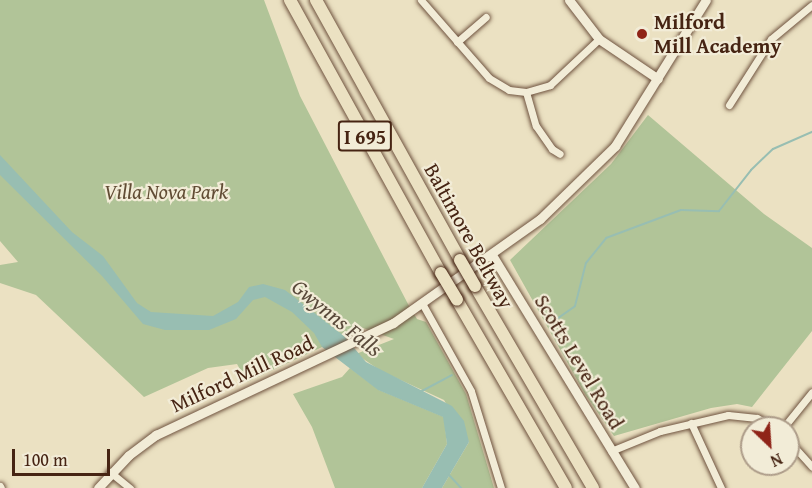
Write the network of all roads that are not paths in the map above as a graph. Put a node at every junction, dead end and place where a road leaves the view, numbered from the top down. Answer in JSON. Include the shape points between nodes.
{"nodes":[{"id":1,"x":290,"y":0,"type":"edge"},
{"id":2,"x":316,"y":0,"type":"edge"},
{"id":3,"x":421,"y":0,"type":"edge"},
{"id":4,"x":569,"y":0,"type":"edge"},
{"id":5,"x":706,"y":0,"type":"edge"},
{"id":6,"x":812,"y":5,"type":"edge"},
{"id":7,"x":486,"y":17,"type":"dead end"},
{"id":8,"x":599,"y":39,"type":"junction"},
{"id":9,"x":458,"y":42,"type":"junction"},
{"id":10,"x":658,"y":79,"type":"junction"},
{"id":11,"x":526,"y":92,"type":"junction"},
{"id":12,"x":729,"y":105,"type":"dead end"},
{"id":13,"x":560,"y":154,"type":"dead end"},
{"id":14,"x":492,"y":255,"type":"junction"},
{"id":15,"x":423,"y":305,"type":"junction"},
{"id":16,"x":812,"y":392,"type":"edge"},
{"id":17,"x":745,"y":416,"type":"edge"},
{"id":18,"x":793,"y":416,"type":"edge"},
{"id":19,"x":691,"y":423,"type":"junction"},
{"id":20,"x":611,"y":451,"type":"junction"},
{"id":21,"x":800,"y":454,"type":"edge"},
{"id":22,"x":812,"y":467,"type":"edge"},
{"id":23,"x":110,"y":472,"type":"junction"},
{"id":24,"x":98,"y":488,"type":"edge"},
{"id":25,"x":130,"y":488,"type":"edge"},
{"id":26,"x":501,"y":488,"type":"edge"},
{"id":27,"x":566,"y":488,"type":"edge"},
{"id":28,"x":593,"y":488,"type":"edge"},
{"id":29,"x":635,"y":488,"type":"edge"},
{"id":30,"x":721,"y":488,"type":"edge"}],
"edges":[{"from":1,"to":27,"type":"highway","name":"Baltimore Beltway","number":"I 695","bridge":true},
{"from":2,"to":28,"type":"highway","name":"Baltimore Beltway","number":"I 695","bridge":true,"via":[[460,260]]},
{"from":3,"to":9,"type":"street"},
{"from":4,"to":8,"type":"main road"},
{"from":5,"to":10,"type":"main road","name":"Milford Mill Road"},
{"from":6,"to":12,"type":"street","via":[[771,39]]},
{"from":7,"to":9,"type":"street"},
{"from":8,"to":10,"type":"main road"},
{"from":8,"to":11,"type":"street","via":[[558,80]]},
{"from":9,"to":11,"type":"street","via":[[495,83]]},
{"from":10,"to":14,"type":"main road","name":"Milford Mill Road","via":[[606,156],[540,219]]},
{"from":11,"to":13,"type":"street","via":[[536,126]]},
{"from":14,"to":15,"type":"main road","name":"Milford Mill Road"},
{"from":14,"to":20,"type":"main road","name":"Scotts Level Road"},
{"from":15,"to":23,"type":"main road","name":"Milford Mill Road","via":[[156,435]]},
{"from":15,"to":26,"type":"street","via":[[471,391]]},
{"from":16,"to":18,"type":"street"},
{"from":17,"to":19,"type":"street"},
{"from":19,"to":20,"type":"street"},
{"from":19,"to":30,"type":"street"},
{"from":20,"to":29,"type":"main road","name":"Scotts Level Road"},
{"from":21,"to":22,"type":"street"},
{"from":23,"to":24,"type":"main road","name":"Milford Mill Road"},
{"from":23,"to":25,"type":"street"}]}
